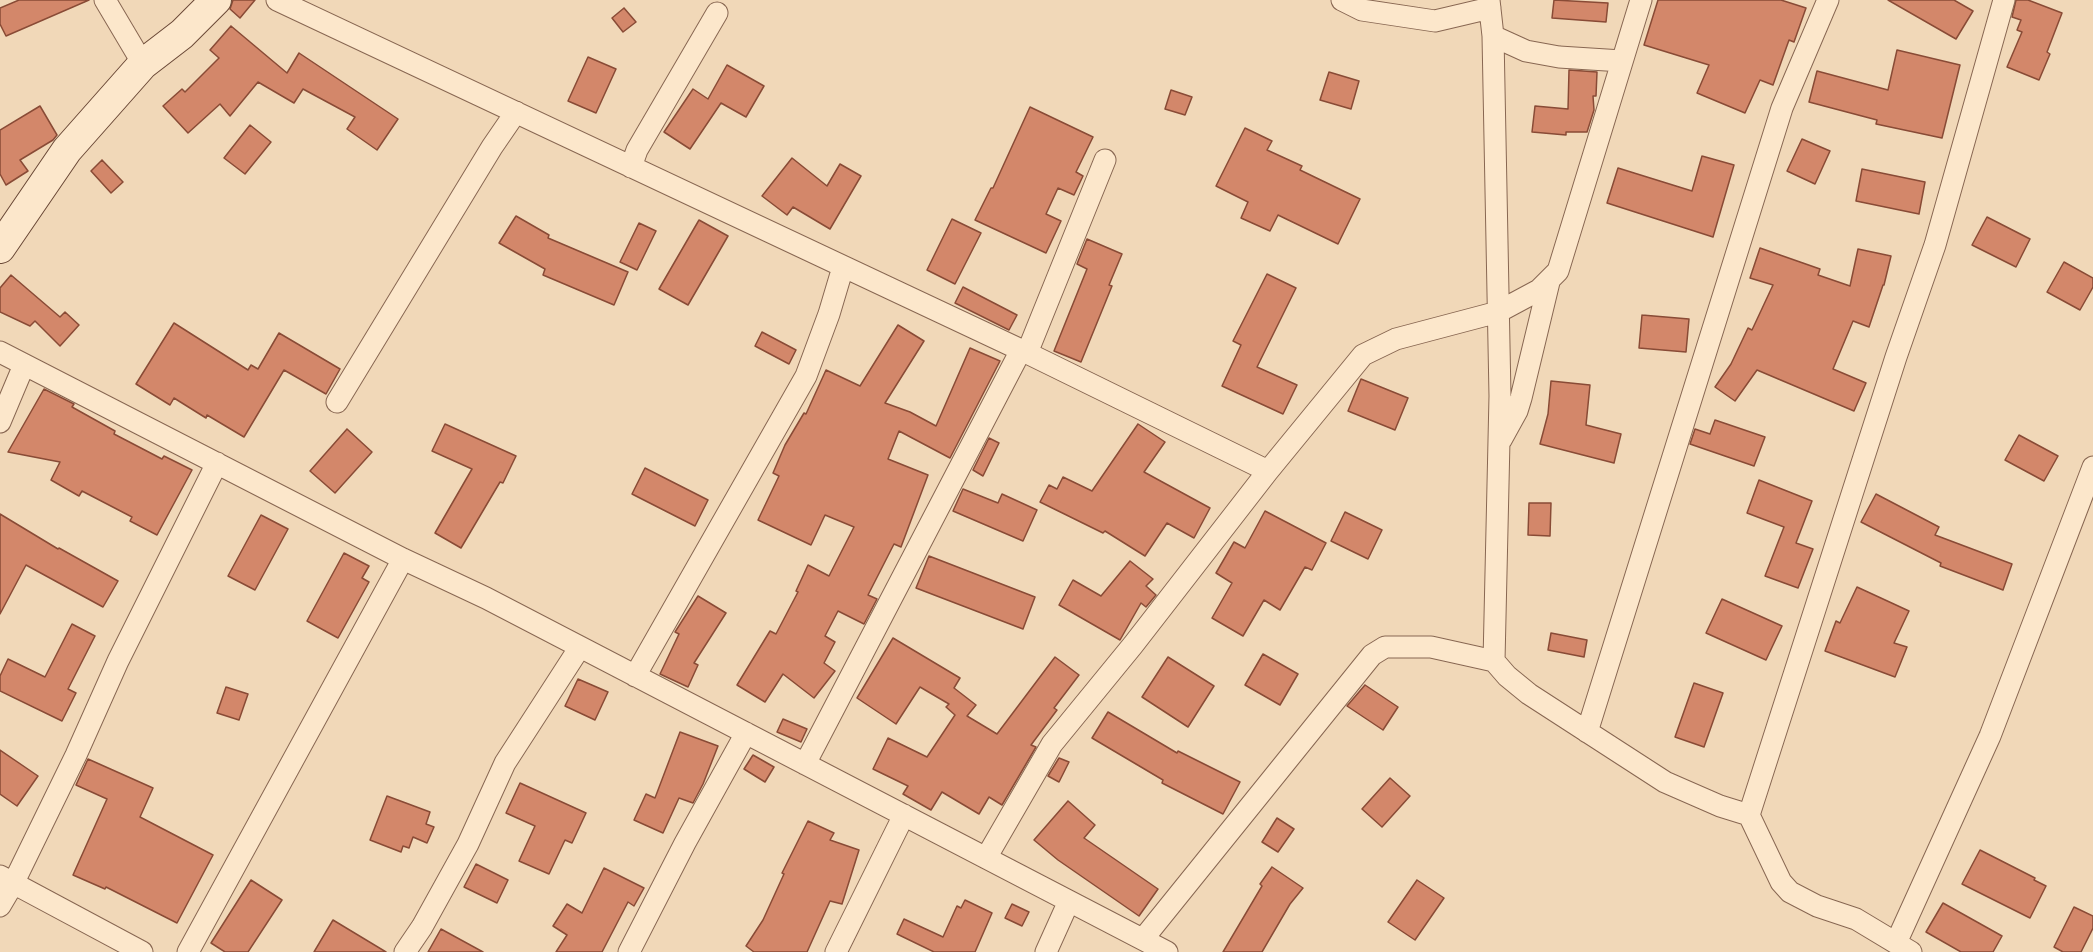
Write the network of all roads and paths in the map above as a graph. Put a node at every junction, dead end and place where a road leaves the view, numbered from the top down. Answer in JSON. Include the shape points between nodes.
{"nodes":[{"id":1,"x":105,"y":0,"type":"edge"},
{"id":2,"x":216,"y":0,"type":"edge"},
{"id":3,"x":277,"y":0,"type":"edge"},
{"id":4,"x":1342,"y":0,"type":"edge"},
{"id":5,"x":1641,"y":0,"type":"edge"},
{"id":6,"x":1828,"y":0,"type":"edge"},
{"id":7,"x":2004,"y":0,"type":"edge"},
{"id":8,"x":1490,"y":4,"type":"edge"},
{"id":9,"x":717,"y":14,"type":"dead end"},
{"id":10,"x":1493,"y":36,"type":"junction"},
{"id":11,"x":1622,"y":61,"type":"junction"},
{"id":12,"x":143,"y":64,"type":"junction"},
{"id":13,"x":516,"y":112,"type":"junction"},
{"id":14,"x":1105,"y":160,"type":"dead end"},
{"id":15,"x":631,"y":166,"type":"junction"},
{"id":16,"x":0,"y":248,"type":"edge"},
{"id":17,"x":843,"y":267,"type":"junction"},
{"id":18,"x":1549,"y":282,"type":"junction"},
{"id":19,"x":1498,"y":312,"type":"junction"},
{"id":20,"x":1024,"y":351,"type":"junction"},
{"id":21,"x":0,"y":352,"type":"edge"},
{"id":22,"x":24,"y":365,"type":"junction"},
{"id":23,"x":337,"y":402,"type":"dead end"},
{"id":24,"x":0,"y":422,"type":"edge"},
{"id":25,"x":1499,"y":443,"type":"junction"},
{"id":26,"x":217,"y":463,"type":"junction"},
{"id":27,"x":2093,"y":467,"type":"edge"},
{"id":28,"x":1268,"y":471,"type":"junction"},
{"id":29,"x":403,"y":559,"type":"junction"},
{"id":30,"x":580,"y":647,"type":"junction"},
{"id":31,"x":1494,"y":661,"type":"junction"},
{"id":32,"x":635,"y":676,"type":"junction"},
{"id":33,"x":1587,"y":732,"type":"junction"},
{"id":34,"x":746,"y":733,"type":"junction"},
{"id":35,"x":805,"y":764,"type":"junction"},
{"id":36,"x":904,"y":815,"type":"junction"},
{"id":37,"x":1749,"y":815,"type":"junction"},
{"id":38,"x":986,"y":858,"type":"junction"},
{"id":39,"x":7,"y":880,"type":"edge"},
{"id":40,"x":1069,"y":901,"type":"junction"},
{"id":41,"x":0,"y":906,"type":"edge"},
{"id":42,"x":1143,"y":939,"type":"junction"},
{"id":43,"x":1904,"y":948,"type":"edge"},
{"id":44,"x":142,"y":952,"type":"edge"},
{"id":45,"x":188,"y":952,"type":"edge"},
{"id":46,"x":405,"y":952,"type":"edge"},
{"id":47,"x":629,"y":952,"type":"edge"},
{"id":48,"x":836,"y":952,"type":"edge"},
{"id":49,"x":1046,"y":952,"type":"edge"},
{"id":50,"x":1167,"y":952,"type":"edge"}],
"edges":[{"from":1,"to":12,"type":"street"},
{"from":2,"to":12,"type":"street","via":[[182,34]]},
{"from":3,"to":13,"type":"street"},
{"from":4,"to":8,"type":"street","via":[[1362,10],[1435,21]]},
{"from":5,"to":11,"type":"street"},
{"from":6,"to":33,"type":"street","via":[[1782,108]]},
{"from":7,"to":37,"type":"street","via":[[1935,245]]},
{"from":8,"to":10,"type":"street"},
{"from":9,"to":15,"type":"street"},
{"from":10,"to":11,"type":"street","via":[[1526,51]]},
{"from":10,"to":19,"type":"street"},
{"from":11,"to":18,"type":"street","via":[[1558,271]]},
{"from":12,"to":16,"type":"street","via":[[67,150]]},
{"from":13,"to":15,"type":"street"},
{"from":13,"to":23,"type":"street"},
{"from":14,"to":20,"type":"street"},
{"from":15,"to":17,"type":"street"},
{"from":17,"to":20,"type":"street"},
{"from":17,"to":32,"type":"street","via":[[806,376]]},
{"from":18,"to":19,"type":"street"},
{"from":18,"to":25,"type":"street","via":[[1517,411]]},
{"from":19,"to":25,"type":"street"},
{"from":19,"to":28,"type":"street","via":[[1396,339],[1363,355]]},
{"from":20,"to":28,"type":"street"},
{"from":20,"to":35,"type":"street"},
{"from":21,"to":22,"type":"street"},
{"from":22,"to":24,"type":"street"},
{"from":22,"to":26,"type":"street"},
{"from":25,"to":31,"type":"street"},
{"from":26,"to":29,"type":"street"},
{"from":26,"to":39,"type":"street","via":[[76,755]]},
{"from":27,"to":43,"type":"street"},
{"from":28,"to":38,"type":"street","via":[[1052,744]]},
{"from":29,"to":30,"type":"street"},
{"from":29,"to":45,"type":"street"},
{"from":30,"to":32,"type":"street"},
{"from":30,"to":46,"type":"street","via":[[505,763],[468,844]]},
{"from":31,"to":33,"type":"street","via":[[1529,694]]},
{"from":31,"to":42,"type":"street","via":[[1431,647],[1385,646],[1372,655]]},
{"from":32,"to":34,"type":"street"},
{"from":33,"to":37,"type":"street","via":[[1665,782]]},
{"from":34,"to":35,"type":"street"},
{"from":34,"to":47,"type":"street"},
{"from":35,"to":36,"type":"street"},
{"from":36,"to":38,"type":"street"},
{"from":36,"to":48,"type":"street"},
{"from":37,"to":43,"type":"street","via":[[1781,882],[1790,892],[1856,919]]},
{"from":38,"to":40,"type":"street"},
{"from":39,"to":41,"type":"street"},
{"from":39,"to":44,"type":"street"},
{"from":40,"to":42,"type":"street"},
{"from":40,"to":49,"type":"street"},
{"from":42,"to":50,"type":"street"}]}
